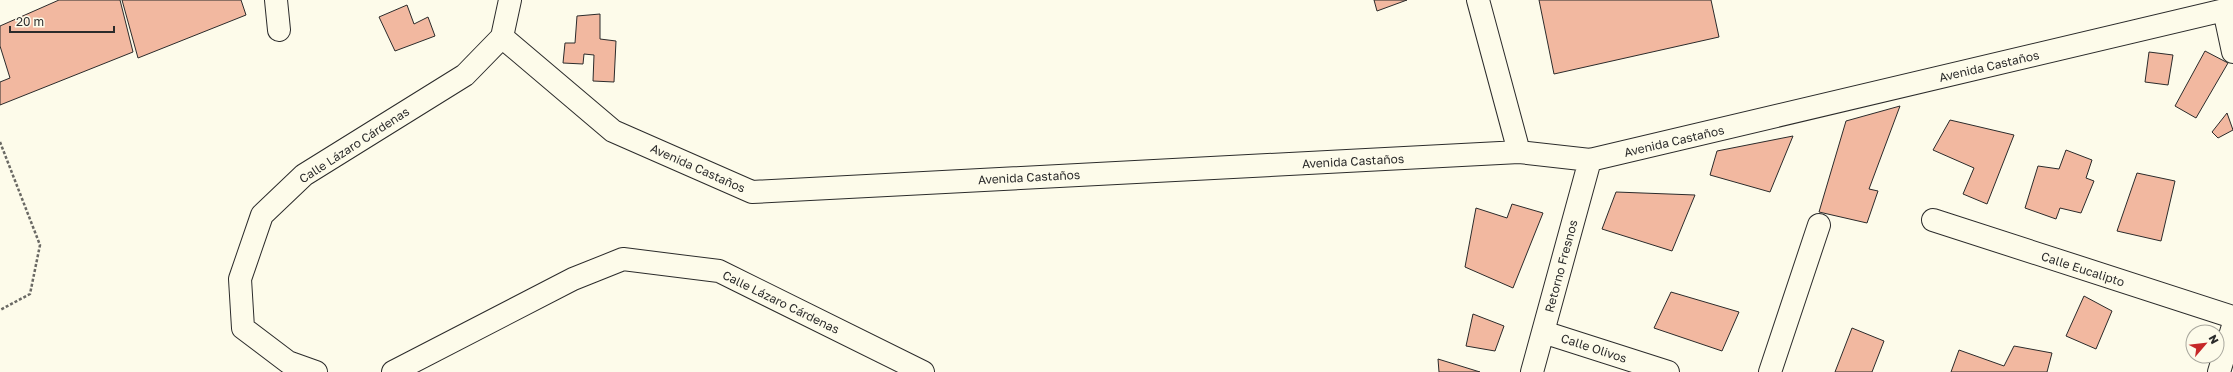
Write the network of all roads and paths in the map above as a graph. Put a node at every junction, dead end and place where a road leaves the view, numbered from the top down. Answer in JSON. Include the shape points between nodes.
{"nodes":[{"id":1,"x":276,"y":0,"type":"edge"},
{"id":2,"x":510,"y":0,"type":"edge"},
{"id":3,"x":1478,"y":0,"type":"edge"},
{"id":4,"x":2228,"y":9,"type":"edge"},
{"id":5,"x":279,"y":30,"type":"dead end"},
{"id":6,"x":502,"y":37,"type":"junction"},
{"id":7,"x":2233,"y":52,"type":"edge"},
{"id":8,"x":0,"y":142,"type":"edge"},
{"id":9,"x":1519,"y":152,"type":"junction"},
{"id":10,"x":1590,"y":160,"type":"junction"},
{"id":11,"x":1932,"y":220,"type":"dead end"},
{"id":12,"x":1819,"y":225,"type":"dead end"},
{"id":13,"x":0,"y":310,"type":"edge"},
{"id":14,"x":2233,"y":317,"type":"edge"},
{"id":15,"x":2233,"y":326,"type":"edge"},
{"id":16,"x":1543,"y":332,"type":"junction"},
{"id":17,"x":316,"y":372,"type":"edge"},
{"id":18,"x":393,"y":372,"type":"edge"},
{"id":19,"x":923,"y":372,"type":"edge"},
{"id":20,"x":1532,"y":372,"type":"edge"},
{"id":21,"x":1668,"y":372,"type":"edge"},
{"id":22,"x":1770,"y":372,"type":"edge"},
{"id":23,"x":2219,"y":372,"type":"edge"}],
"edges":[{"from":1,"to":5,"type":"street"},
{"from":2,"to":6,"type":"street"},
{"from":3,"to":9,"type":"street"},
{"from":4,"to":7,"type":"street"},
{"from":4,"to":10,"type":"street","name":"Avenida Castaños"},
{"from":6,"to":9,"type":"street","name":"Avenida Castaños","via":[[613,131],[752,192]]},
{"from":6,"to":17,"type":"street","name":"Calle Lázaro Cárdenas","via":[[465,75],[304,175],[262,215],[240,279],[244,328],[288,362]]},
{"from":8,"to":13,"type":"path","via":[[40,245],[30,294]]},
{"from":9,"to":10,"type":"street","name":"Avenida Castaños"},
{"from":10,"to":16,"type":"street","name":"Retorno Fresnos"},
{"from":11,"to":14,"type":"street","name":"Calle Eucalipto"},
{"from":12,"to":22,"type":"street"},
{"from":15,"to":23,"type":"street"},
{"from":16,"to":20,"type":"street","name":"Retorno Fresnos"},
{"from":16,"to":21,"type":"street","name":"Calle Olivos"},
{"from":18,"to":19,"type":"street","name":"Calle Lázaro Cárdenas","via":[[573,278],[623,259],[719,271]]}]}
